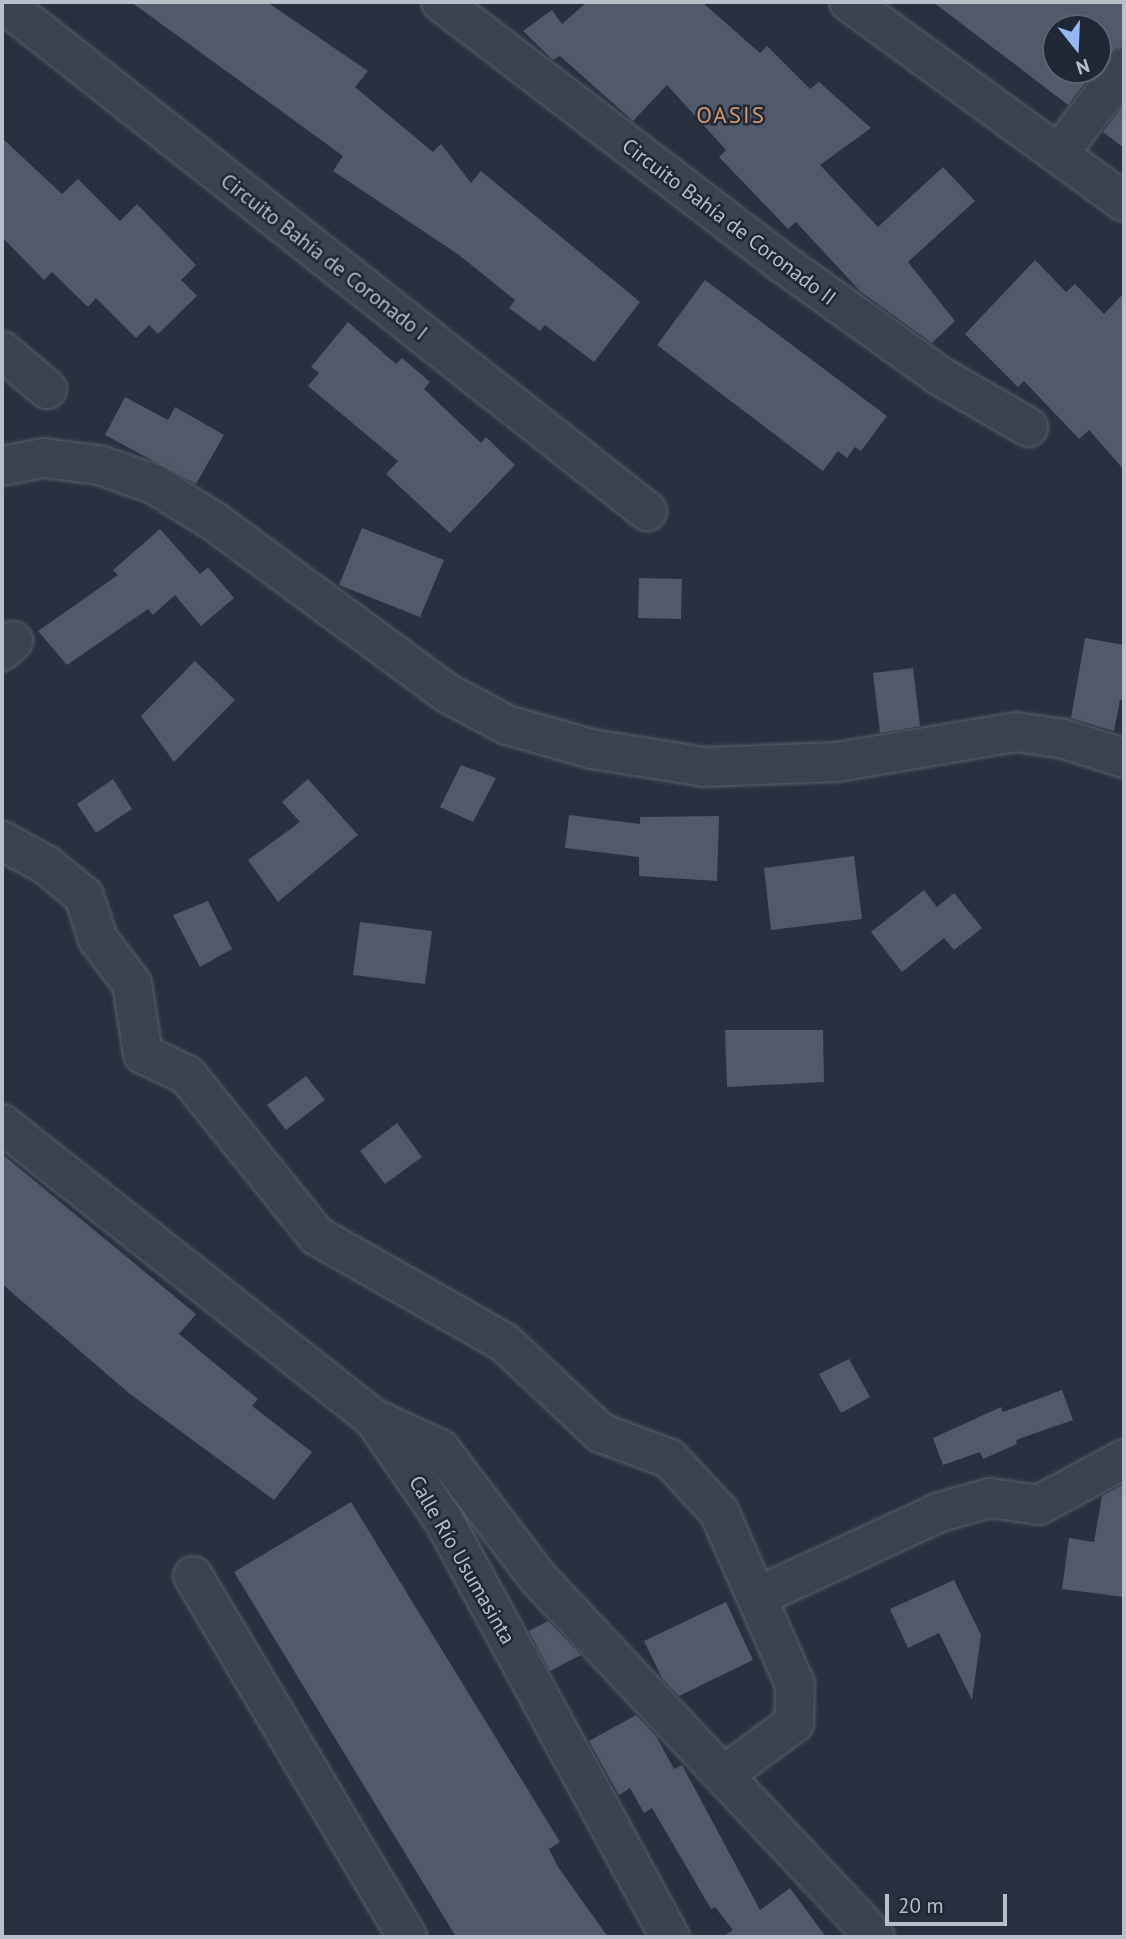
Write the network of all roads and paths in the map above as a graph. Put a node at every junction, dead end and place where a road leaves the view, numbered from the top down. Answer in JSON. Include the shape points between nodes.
{"nodes":[{"id":1,"x":2,"y":2,"type":"edge"},
{"id":2,"x":441,"y":2,"type":"edge"},
{"id":3,"x":849,"y":2,"type":"edge"},
{"id":4,"x":1124,"y":68,"type":"edge"},
{"id":5,"x":1060,"y":152,"type":"junction"},
{"id":6,"x":1124,"y":202,"type":"edge"},
{"id":7,"x":2,"y":351,"type":"edge"},
{"id":8,"x":47,"y":389,"type":"dead end"},
{"id":9,"x":1028,"y":427,"type":"dead end"},
{"id":10,"x":2,"y":466,"type":"edge"},
{"id":11,"x":647,"y":512,"type":"dead end"},
{"id":12,"x":1124,"y":758,"type":"edge"},
{"id":13,"x":2,"y":841,"type":"edge"},
{"id":14,"x":2,"y":1124,"type":"edge"},
{"id":15,"x":374,"y":1419,"type":"junction"},
{"id":16,"x":1124,"y":1459,"type":"edge"},
{"id":17,"x":193,"y":1576,"type":"dead end"},
{"id":18,"x":759,"y":1596,"type":"junction"},
{"id":19,"x":725,"y":1774,"type":"junction"},
{"id":20,"x":407,"y":1937,"type":"edge"},
{"id":21,"x":670,"y":1937,"type":"edge"},
{"id":22,"x":875,"y":1937,"type":"edge"}],
"edges":[{"from":1,"to":11,"type":"street","name":"Circuito Bahía de Coronado I"},
{"from":2,"to":9,"type":"street","name":"Circuito Bahía de Coronado II","via":[[778,260],[940,376]]},
{"from":3,"to":5,"type":"street"},
{"from":4,"to":5,"type":"street"},
{"from":5,"to":6,"type":"street"},
{"from":7,"to":8,"type":"street"},
{"from":10,"to":12,"type":"street","via":[[44,458],[99,465],[154,484],[215,522],[447,693],[507,725],[592,749],[705,767],[837,762],[1016,732],[1065,739]]},
{"from":13,"to":18,"type":"street","via":[[46,864],[84,896],[99,939],[132,985],[143,1054],[187,1075],[317,1236],[505,1343],[601,1433],[670,1459],[719,1512]]},
{"from":14,"to":15,"type":"street","name":"Calle Río Usumasinta"},
{"from":15,"to":19,"type":"street","via":[[440,1449],[538,1578]]},
{"from":15,"to":21,"type":"street","name":"Calle Río Usumasinta","via":[[443,1519]]},
{"from":16,"to":18,"type":"street","via":[[1039,1505],[990,1498],[940,1512]]},
{"from":17,"to":20,"type":"street"},
{"from":18,"to":19,"type":"street","via":[[796,1684],[794,1723]]},
{"from":19,"to":22,"type":"street"}]}
